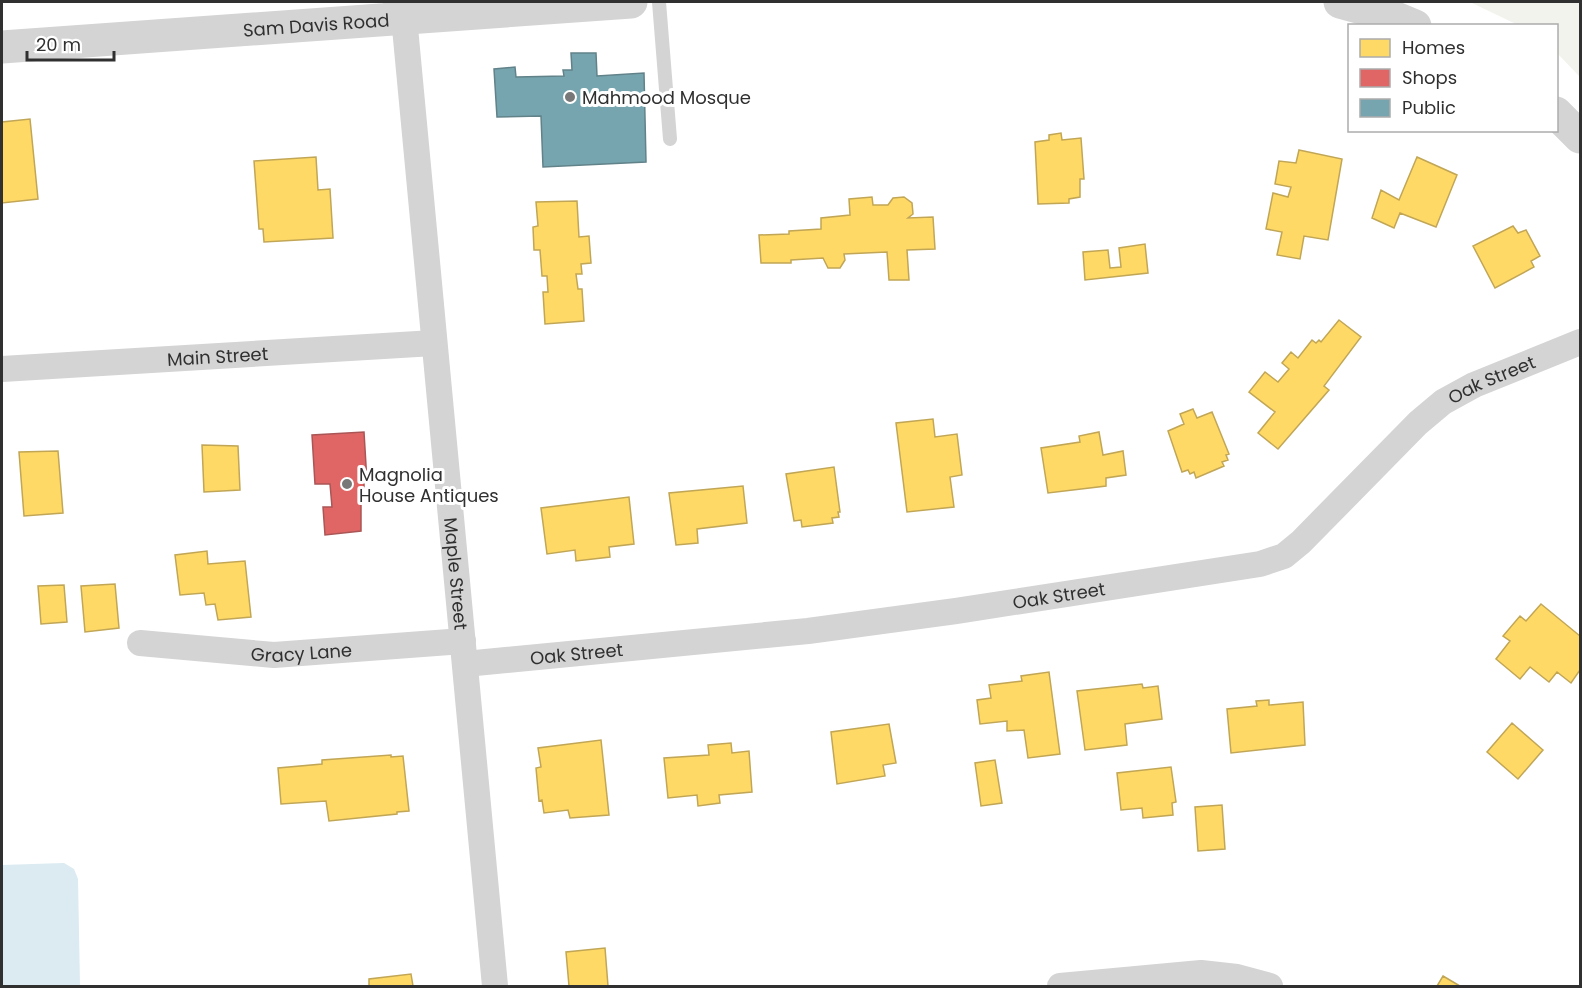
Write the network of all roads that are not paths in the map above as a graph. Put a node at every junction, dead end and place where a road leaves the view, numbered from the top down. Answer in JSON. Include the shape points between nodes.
{"nodes":[{"id":1,"x":631,"y":2,"type":"edge"},
{"id":2,"x":659,"y":2,"type":"edge"},
{"id":3,"x":1341,"y":2,"type":"edge"},
{"id":4,"x":565,"y":4,"type":"edge"},
{"id":5,"x":400,"y":9,"type":"edge"},
{"id":6,"x":1411,"y":24,"type":"edge"},
{"id":7,"x":2,"y":47,"type":"edge"},
{"id":8,"x":1558,"y":114,"type":"edge"},
{"id":9,"x":1581,"y":137,"type":"edge"},
{"id":10,"x":670,"y":139,"type":"dead end"},
{"id":11,"x":1581,"y":342,"type":"edge"},
{"id":12,"x":434,"y":343,"type":"junction"},
{"id":13,"x":2,"y":369,"type":"edge"},
{"id":14,"x":140,"y":644,"type":"dead end"},
{"id":15,"x":464,"y":653,"type":"junction"},
{"id":16,"x":495,"y":987,"type":"edge"},
{"id":17,"x":1060,"y":987,"type":"edge"},
{"id":18,"x":1270,"y":987,"type":"edge"}],
"edges":[{"from":1,"to":4,"type":"street","name":"Sam Davis Road"},
{"from":2,"to":10,"type":"lane"},
{"from":3,"to":6,"type":"street"},
{"from":4,"to":5,"type":"street","name":"Sam Davis Road"},
{"from":5,"to":7,"type":"street","name":"Sam Davis Road"},
{"from":5,"to":12,"type":"street","name":"Maple Street"},
{"from":8,"to":9,"type":"street"},
{"from":11,"to":15,"type":"street","name":"Oak Street","via":[[1443,402],[1301,542],[1284,556],[1260,564],[808,631]]},
{"from":12,"to":13,"type":"street","name":"Main Street"},
{"from":12,"to":15,"type":"street","name":"Maple Street"},
{"from":14,"to":15,"type":"street","name":"Gracy Lane","via":[[274,655]]},
{"from":15,"to":16,"type":"street","name":"Maple Street"},
{"from":17,"to":18,"type":"street","via":[[1201,973],[1238,977]]}]}
